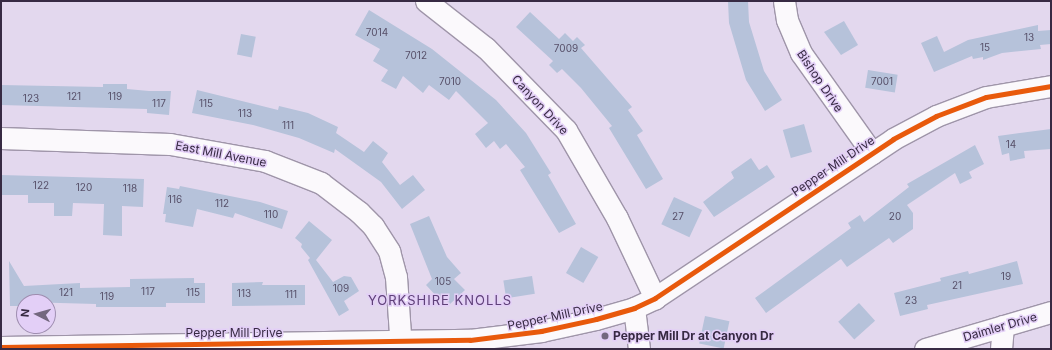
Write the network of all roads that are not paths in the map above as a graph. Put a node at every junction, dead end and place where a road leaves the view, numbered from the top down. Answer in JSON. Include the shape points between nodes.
{"nodes":[{"id":1,"x":426,"y":1,"type":"edge"},
{"id":2,"x":784,"y":1,"type":"edge"},
{"id":3,"x":1051,"y":86,"type":"edge"},
{"id":4,"x":1,"y":138,"type":"edge"},
{"id":5,"x":872,"y":153,"type":"junction"},
{"id":6,"x":655,"y":298,"type":"junction"},
{"id":7,"x":634,"y":308,"type":"junction"},
{"id":8,"x":1051,"y":312,"type":"edge"},
{"id":9,"x":1003,"y":326,"type":"junction"},
{"id":10,"x":401,"y":345,"type":"edge"},
{"id":11,"x":1,"y":347,"type":"edge"},
{"id":12,"x":639,"y":349,"type":"edge"},
{"id":13,"x":926,"y":349,"type":"edge"},
{"id":14,"x":1001,"y":349,"type":"edge"}],
"edges":[{"from":1,"to":6,"type":"street","name":"Canyon Drive","via":[[486,48],[566,130],[617,218]]},
{"from":2,"to":5,"type":"street","name":"Bishop Drive","via":[[789,26],[801,53],[822,87]]},
{"from":3,"to":5,"type":"street","name":"Pepper Mill Drive","via":[[961,104],[910,129]]},
{"from":4,"to":10,"type":"street","name":"East Mill Avenue","via":[[170,144],[266,161],[321,183],[364,216],[389,250],[396,277]]},
{"from":5,"to":6,"type":"street","name":"Pepper Mill Drive"},
{"from":6,"to":7,"type":"street","name":"Pepper Mill Drive"},
{"from":7,"to":10,"type":"street","name":"Pepper Mill Drive","via":[[567,326],[506,337]]},
{"from":7,"to":12,"type":"street"},
{"from":8,"to":9,"type":"street","name":"Daimler Drive"},
{"from":9,"to":13,"type":"street","name":"Daimler Drive"},
{"from":9,"to":14,"type":"street"},
{"from":10,"to":11,"type":"street","name":"Pepper Mill Drive"}]}
